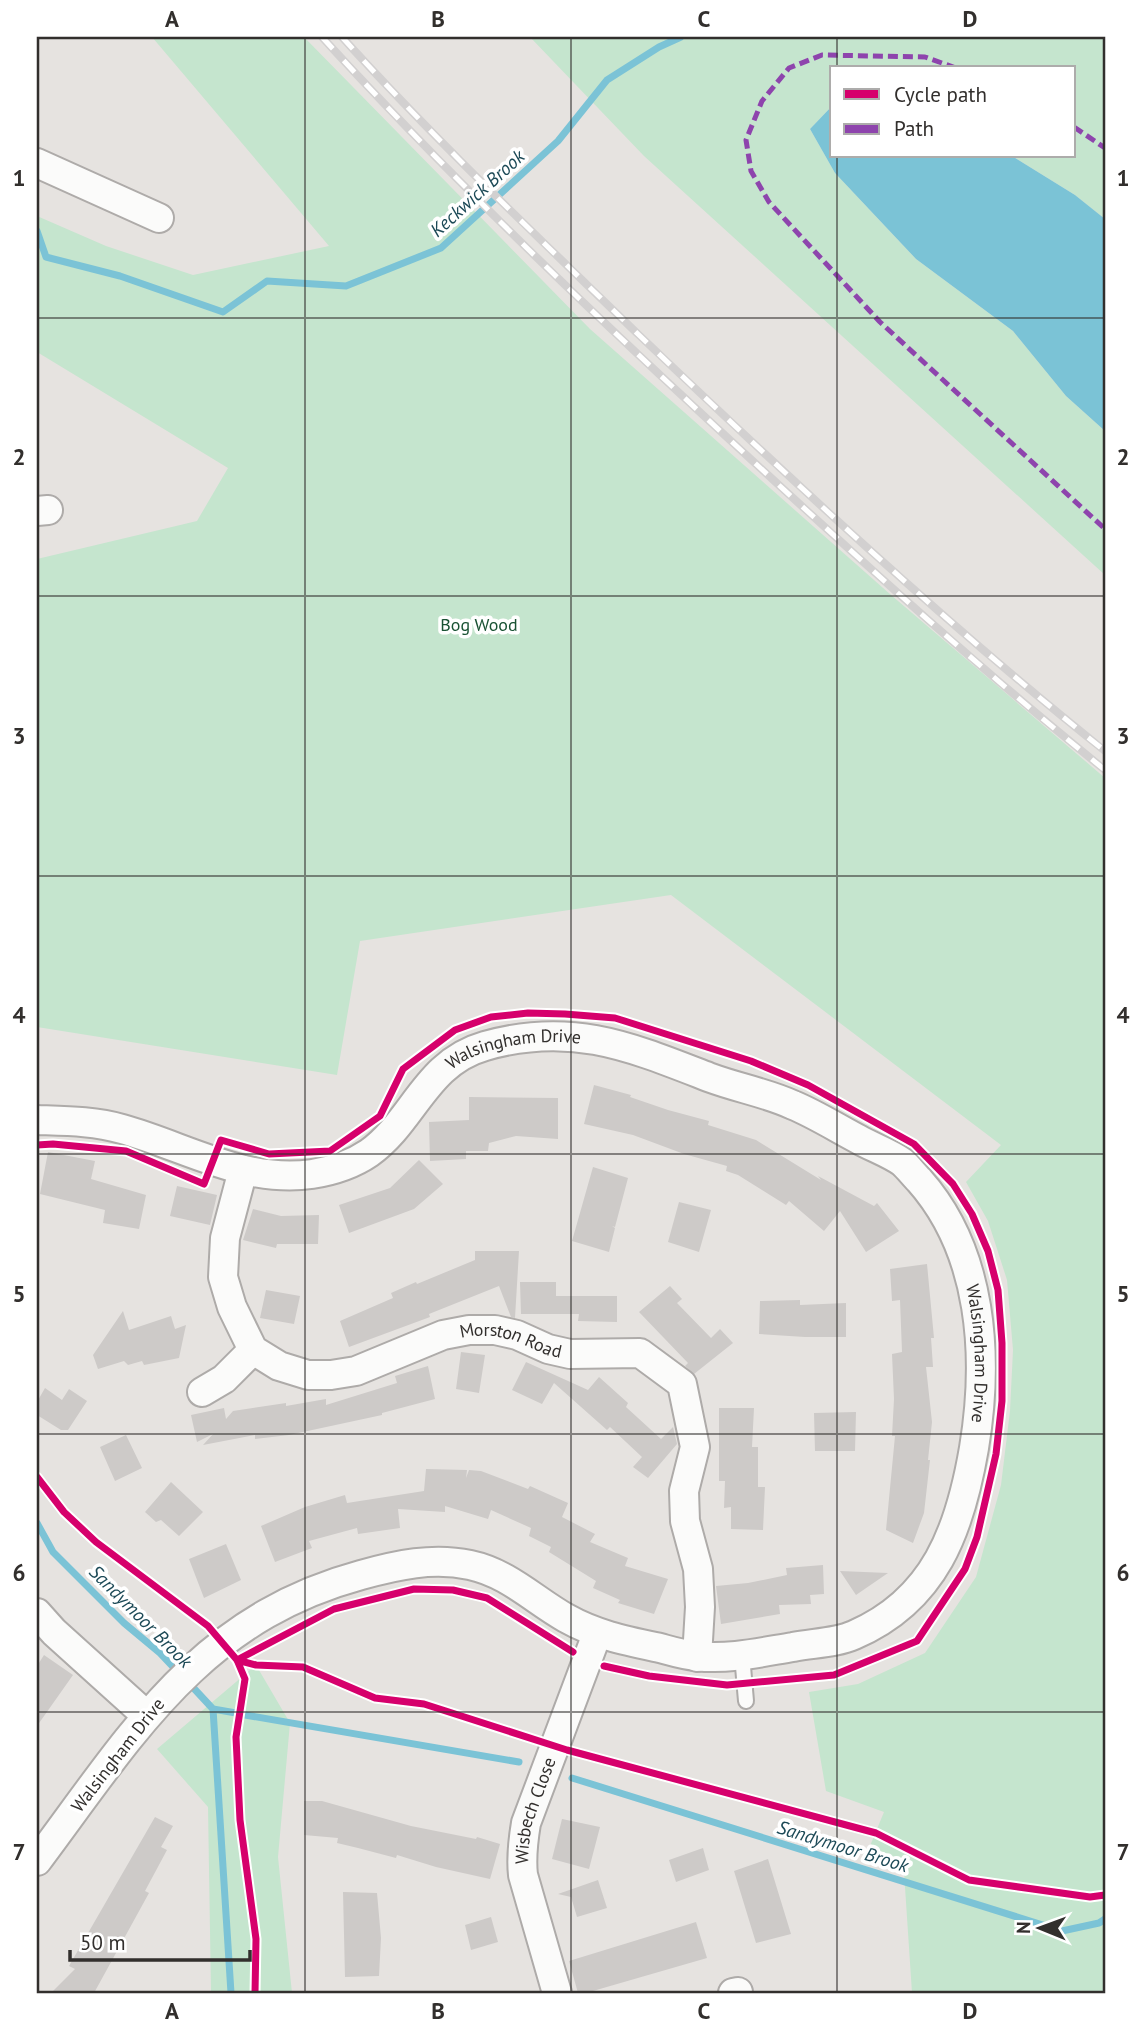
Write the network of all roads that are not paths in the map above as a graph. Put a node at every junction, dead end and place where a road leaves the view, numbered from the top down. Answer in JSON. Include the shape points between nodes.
{"nodes":[{"id":1,"x":37,"y":163,"type":"edge"},
{"id":2,"x":159,"y":218,"type":"dead end"},
{"id":3,"x":37,"y":1120,"type":"edge"},
{"id":4,"x":243,"y":1170,"type":"junction"},
{"id":5,"x":253,"y":1350,"type":"junction"},
{"id":6,"x":202,"y":1392,"type":"dead end"},
{"id":7,"x":37,"y":1613,"type":"edge"},
{"id":8,"x":597,"y":1634,"type":"junction"},
{"id":9,"x":743,"y":1655,"type":"junction"},
{"id":10,"x":697,"y":1657,"type":"junction"},
{"id":11,"x":746,"y":1701,"type":"dead end"},
{"id":12,"x":146,"y":1715,"type":"junction"},
{"id":13,"x":37,"y":1861,"type":"edge"},
{"id":14,"x":557,"y":1993,"type":"edge"}],
"edges":[{"from":1,"to":2,"type":"street"},
{"from":3,"to":4,"type":"street","name":"Walsingham Drive","via":[[88,1121],[126,1130]]},
{"from":4,"to":5,"type":"street","via":[[225,1238],[223,1277]]},
{"from":4,"to":9,"type":"street","name":"Walsingham Drive","via":[[287,1176],[342,1166],[369,1153],[439,1072],[475,1049],[549,1035],[623,1045],[789,1103],[904,1164],[935,1198],[956,1237],[975,1298],[978,1420],[968,1484],[955,1528],[947,1549],[914,1595],[887,1617],[848,1637]]},
{"from":5,"to":6,"type":"street","via":[[224,1379]]},
{"from":5,"to":10,"type":"street","name":"Morston Road","via":[[279,1366],[308,1375],[356,1371],[443,1335],[468,1330],[517,1335],[570,1354],[640,1353],[682,1384],[695,1447],[684,1491],[685,1521],[698,1569]]},
{"from":7,"to":12,"type":"street"},
{"from":8,"to":10,"type":"street","name":"Walsingham Drive"},
{"from":8,"to":12,"type":"street","name":"Walsingham Drive","via":[[561,1616],[505,1577],[473,1565],[436,1561],[398,1565],[325,1585],[256,1618],[202,1659]]},
{"from":8,"to":14,"type":"street","name":"Wisbech Close","via":[[523,1840],[523,1875]]},
{"from":9,"to":10,"type":"street","name":"Walsingham Drive"},
{"from":9,"to":11,"type":"lane"},
{"from":12,"to":13,"type":"street","name":"Walsingham Drive"}]}
